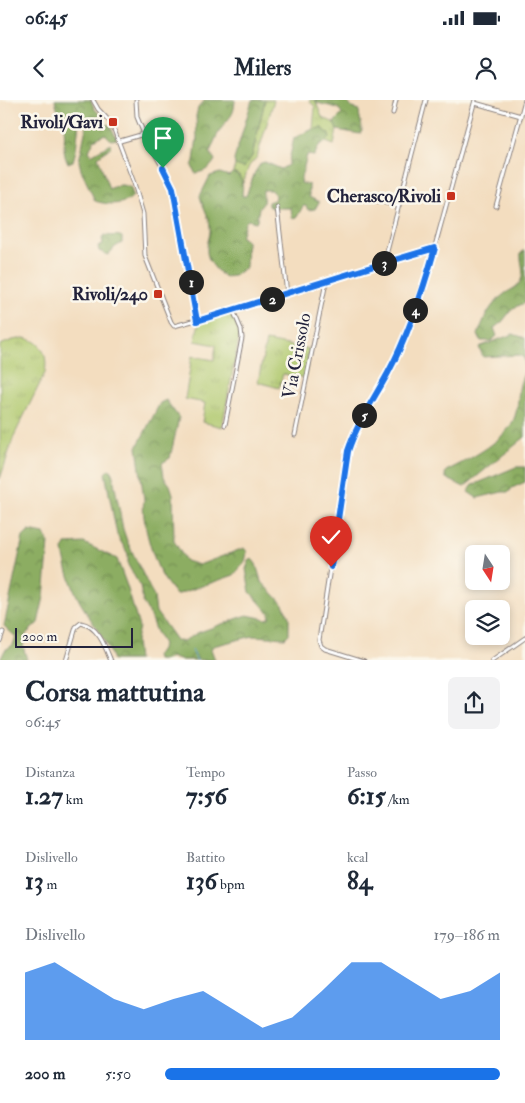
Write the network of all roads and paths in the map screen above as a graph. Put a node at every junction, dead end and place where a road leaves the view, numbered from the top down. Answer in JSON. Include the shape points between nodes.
{"nodes":[{"id":1,"x":93,"y":100,"type":"edge"},
{"id":2,"x":136,"y":100,"type":"edge"},
{"id":3,"x":396,"y":100,"type":"edge"},
{"id":4,"x":426,"y":100,"type":"edge"},
{"id":5,"x":525,"y":100,"type":"edge"},
{"id":6,"x":475,"y":101,"type":"edge"},
{"id":7,"x":393,"y":113,"type":"dead end"},
{"id":8,"x":521,"y":116,"type":"junction"},
{"id":9,"x":144,"y":134,"type":"junction"},
{"id":10,"x":120,"y":141,"type":"junction"},
{"id":11,"x":352,"y":194,"type":"dead end"},
{"id":12,"x":399,"y":206,"type":"junction"},
{"id":13,"x":496,"y":206,"type":"dead end"},
{"id":14,"x":277,"y":207,"type":"dead end"},
{"id":15,"x":435,"y":248,"type":"junction"},
{"id":16,"x":384,"y":263,"type":"junction"},
{"id":17,"x":326,"y":282,"type":"junction"},
{"id":18,"x":287,"y":294,"type":"junction"},
{"id":19,"x":233,"y":310,"type":"junction"},
{"id":20,"x":197,"y":321,"type":"junction"},
{"id":21,"x":225,"y":425,"type":"dead end"},
{"id":22,"x":295,"y":435,"type":"dead end"},
{"id":23,"x":2,"y":632,"type":"dead end"},
{"id":24,"x":525,"y":638,"type":"edge"},
{"id":25,"x":0,"y":641,"type":"edge"},
{"id":26,"x":66,"y":660,"type":"edge"},
{"id":27,"x":111,"y":660,"type":"edge"},
{"id":28,"x":364,"y":660,"type":"edge"},
{"id":29,"x":492,"y":660,"type":"edge"}],
"edges":[{"from":1,"to":10,"type":"street","via":[[110,121]]},
{"from":2,"to":9,"type":"street","via":[[137,117]]},
{"from":3,"to":7,"type":"street"},
{"from":4,"to":12,"type":"street"},
{"from":5,"to":8,"type":"street"},
{"from":6,"to":8,"type":"street"},
{"from":6,"to":15,"type":"street"},
{"from":8,"to":13,"type":"street"},
{"from":9,"to":10,"type":"street"},
{"from":9,"to":20,"type":"street","via":[[172,184]]},
{"from":10,"to":20,"type":"street","via":[[142,209],[144,256],[171,322],[177,327]]},
{"from":11,"to":12,"type":"street"},
{"from":12,"to":16,"type":"street"},
{"from":14,"to":18,"type":"street"},
{"from":15,"to":16,"type":"street"},
{"from":15,"to":28,"type":"street","via":[[410,324],[389,372],[353,435],[348,451],[319,640],[325,649]]},
{"from":16,"to":17,"type":"street"},
{"from":17,"to":18,"type":"street"},
{"from":17,"to":22,"type":"street","name":"Via Crissolo"},
{"from":18,"to":19,"type":"street"},
{"from":19,"to":20,"type":"street"},
{"from":19,"to":21,"type":"street","via":[[242,335]]},
{"from":23,"to":25,"type":"street"},
{"from":24,"to":29,"type":"street"},
{"from":26,"to":27,"type":"street","via":[[76,627],[83,623],[97,633]]}]}
